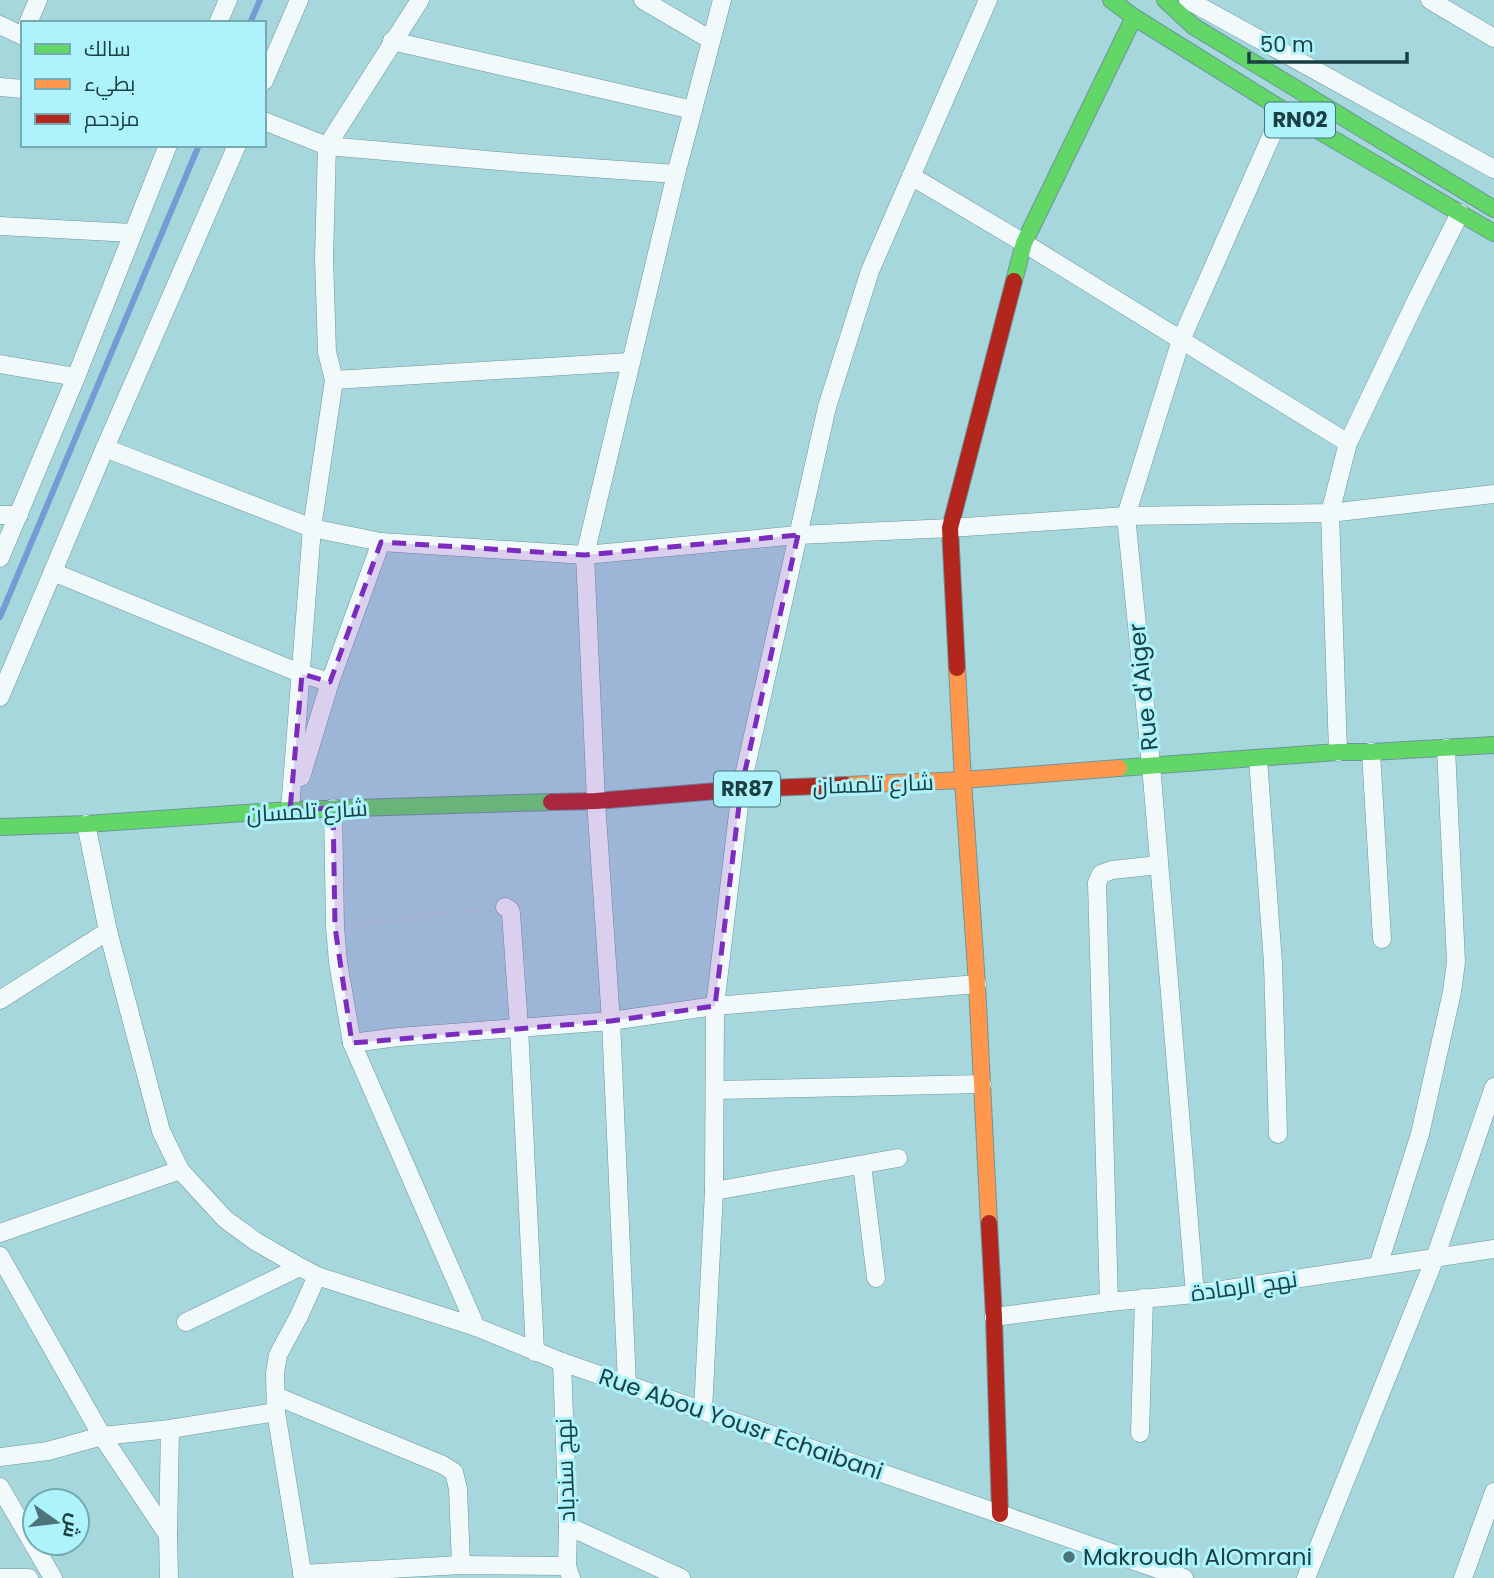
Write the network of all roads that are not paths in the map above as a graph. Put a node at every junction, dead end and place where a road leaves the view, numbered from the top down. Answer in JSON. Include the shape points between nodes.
{"nodes":[{"id":1,"x":38,"y":0,"type":"edge"},
{"id":2,"x":228,"y":0,"type":"edge"},
{"id":3,"x":299,"y":0,"type":"edge"},
{"id":4,"x":420,"y":0,"type":"edge"},
{"id":5,"x":643,"y":0,"type":"edge"},
{"id":6,"x":722,"y":0,"type":"edge"},
{"id":7,"x":988,"y":0,"type":"edge"},
{"id":8,"x":1111,"y":0,"type":"edge"},
{"id":9,"x":1165,"y":0,"type":"edge"},
{"id":10,"x":1188,"y":0,"type":"edge"},
{"id":11,"x":1430,"y":0,"type":"edge"},
{"id":12,"x":1134,"y":17,"type":"junction"},
{"id":13,"x":29,"y":21,"type":"edge"},
{"id":14,"x":219,"y":21,"type":"edge"},
{"id":15,"x":0,"y":25,"type":"edge"},
{"id":16,"x":21,"y":35,"type":"edge"},
{"id":17,"x":1494,"y":38,"type":"edge"},
{"id":18,"x":711,"y":40,"type":"junction"},
{"id":19,"x":393,"y":41,"type":"junction"},
{"id":20,"x":266,"y":76,"type":"edge"},
{"id":21,"x":0,"y":87,"type":"edge"},
{"id":22,"x":21,"y":89,"type":"edge"},
{"id":23,"x":693,"y":110,"type":"junction"},
{"id":24,"x":1283,"y":110,"type":"junction"},
{"id":25,"x":266,"y":122,"type":"edge"},
{"id":26,"x":327,"y":146,"type":"junction"},
{"id":27,"x":167,"y":147,"type":"edge"},
{"id":28,"x":235,"y":147,"type":"edge"},
{"id":29,"x":1494,"y":169,"type":"edge"},
{"id":30,"x":676,"y":174,"type":"junction"},
{"id":31,"x":911,"y":176,"type":"junction"},
{"id":32,"x":1494,"y":209,"type":"edge"},
{"id":33,"x":1460,"y":213,"type":"junction"},
{"id":34,"x":0,"y":226,"type":"edge"},
{"id":35,"x":132,"y":233,"type":"junction"},
{"id":36,"x":1494,"y":233,"type":"edge"},
{"id":37,"x":1024,"y":243,"type":"junction"},
{"id":38,"x":1181,"y":340,"type":"junction"},
{"id":39,"x":630,"y":362,"type":"junction"},
{"id":40,"x":0,"y":364,"type":"edge"},
{"id":41,"x":76,"y":377,"type":"junction"},
{"id":42,"x":334,"y":380,"type":"junction"},
{"id":43,"x":1348,"y":443,"type":"junction"},
{"id":44,"x":105,"y":448,"type":"junction"},
{"id":45,"x":1494,"y":494,"type":"edge"},
{"id":46,"x":1330,"y":513,"type":"junction"},
{"id":47,"x":0,"y":515,"type":"edge"},
{"id":48,"x":19,"y":515,"type":"junction"},
{"id":49,"x":1126,"y":516,"type":"junction"},
{"id":50,"x":312,"y":528,"type":"junction"},
{"id":51,"x":950,"y":528,"type":"junction"},
{"id":52,"x":798,"y":535,"type":"junction"},
{"id":53,"x":380,"y":542,"type":"junction"},
{"id":54,"x":585,"y":555,"type":"junction"},
{"id":55,"x":0,"y":558,"type":"edge"},
{"id":56,"x":52,"y":572,"type":"junction"},
{"id":57,"x":302,"y":674,"type":"junction"},
{"id":58,"x":330,"y":682,"type":"junction"},
{"id":59,"x":0,"y":697,"type":"edge"},
{"id":60,"x":1494,"y":745,"type":"edge"},
{"id":61,"x":1447,"y":748,"type":"junction"},
{"id":62,"x":1338,"y":752,"type":"junction"},
{"id":63,"x":1371,"y":752,"type":"junction"},
{"id":64,"x":1258,"y":759,"type":"junction"},
{"id":65,"x":1151,"y":765,"type":"junction"},
{"id":66,"x":963,"y":780,"type":"junction"},
{"id":67,"x":741,"y":789,"type":"junction"},
{"id":68,"x":596,"y":801,"type":"junction"},
{"id":69,"x":334,"y":808,"type":"junction"},
{"id":70,"x":290,"y":810,"type":"junction"},
{"id":71,"x":86,"y":824,"type":"junction"},
{"id":72,"x":0,"y":827,"type":"edge"},
{"id":73,"x":1158,"y":865,"type":"junction"},
{"id":74,"x":505,"y":907,"type":"road end"},
{"id":75,"x":108,"y":931,"type":"junction"},
{"id":76,"x":1382,"y":939,"type":"dead end"},
{"id":77,"x":977,"y":984,"type":"junction"},
{"id":78,"x":0,"y":1000,"type":"edge"},
{"id":79,"x":715,"y":1006,"type":"junction"},
{"id":80,"x":611,"y":1021,"type":"junction"},
{"id":81,"x":519,"y":1027,"type":"junction"},
{"id":82,"x":352,"y":1043,"type":"junction"},
{"id":83,"x":982,"y":1084,"type":"junction"},
{"id":84,"x":1494,"y":1087,"type":"edge"},
{"id":85,"x":715,"y":1090,"type":"junction"},
{"id":86,"x":1278,"y":1134,"type":"dead end"},
{"id":87,"x":898,"y":1158,"type":"dead end"},
{"id":88,"x":862,"y":1165,"type":"junction"},
{"id":89,"x":180,"y":1170,"type":"junction"},
{"id":90,"x":715,"y":1191,"type":"junction"},
{"id":91,"x":0,"y":1233,"type":"edge"},
{"id":92,"x":1494,"y":1249,"type":"edge"},
{"id":93,"x":0,"y":1256,"type":"edge"},
{"id":94,"x":1435,"y":1258,"type":"junction"},
{"id":95,"x":1378,"y":1266,"type":"junction"},
{"id":96,"x":300,"y":1267,"type":"junction"},
{"id":97,"x":317,"y":1276,"type":"junction"},
{"id":98,"x":876,"y":1278,"type":"dead end"},
{"id":99,"x":1195,"y":1294,"type":"junction"},
{"id":100,"x":1144,"y":1298,"type":"junction"},
{"id":101,"x":1109,"y":1301,"type":"junction"},
{"id":102,"x":994,"y":1317,"type":"junction"},
{"id":103,"x":186,"y":1322,"type":"dead end"},
{"id":104,"x":476,"y":1327,"type":"junction"},
{"id":105,"x":536,"y":1352,"type":"junction"},
{"id":106,"x":562,"y":1362,"type":"junction"},
{"id":107,"x":627,"y":1384,"type":"junction"},
{"id":108,"x":276,"y":1404,"type":"junction"},
{"id":109,"x":703,"y":1410,"type":"junction"},
{"id":110,"x":170,"y":1429,"type":"junction"},
{"id":111,"x":1140,"y":1433,"type":"dead end"},
{"id":112,"x":102,"y":1436,"type":"junction"},
{"id":113,"x":0,"y":1457,"type":"edge"},
{"id":114,"x":0,"y":1487,"type":"edge"},
{"id":115,"x":1494,"y":1492,"type":"edge"},
{"id":116,"x":1000,"y":1514,"type":"junction"},
{"id":117,"x":568,"y":1525,"type":"junction"},
{"id":118,"x":168,"y":1535,"type":"junction"},
{"id":119,"x":461,"y":1565,"type":"junction"},
{"id":120,"x":1137,"y":1571,"type":"edge"},
{"id":121,"x":569,"y":1572,"type":"edge"},
{"id":122,"x":302,"y":1576,"type":"edge"},
{"id":123,"x":0,"y":1578,"type":"edge"},
{"id":124,"x":29,"y":1578,"type":"edge"},
{"id":125,"x":53,"y":1578,"type":"edge"},
{"id":126,"x":169,"y":1578,"type":"edge"},
{"id":127,"x":681,"y":1578,"type":"edge"},
{"id":128,"x":1184,"y":1578,"type":"edge"},
{"id":129,"x":1306,"y":1578,"type":"edge"},
{"id":130,"x":1463,"y":1578,"type":"edge"}],
"edges":[{"from":1,"to":13,"type":"street"},
{"from":2,"to":14,"type":"street"},
{"from":3,"to":20,"type":"street"},
{"from":4,"to":19,"type":"street"},
{"from":5,"to":18,"type":"street"},
{"from":6,"to":18,"type":"street"},
{"from":7,"to":31,"type":"street"},
{"from":8,"to":12,"type":"main road","number":"RN02"},
{"from":9,"to":32,"type":"main road","number":"RN02","via":[[1193,26]]},
{"from":10,"to":29,"type":"street"},
{"from":11,"to":17,"type":"street"},
{"from":12,"to":24,"type":"main road","number":"RN02"},
{"from":12,"to":37,"type":"main road"},
{"from":15,"to":16,"type":"street"},
{"from":18,"to":23,"type":"street"},
{"from":19,"to":23,"type":"street"},
{"from":19,"to":26,"type":"street"},
{"from":21,"to":22,"type":"street"},
{"from":23,"to":30,"type":"street"},
{"from":24,"to":33,"type":"main road","number":"RN02"},
{"from":24,"to":38,"type":"street","name":"Rue d'Aiger"},
{"from":25,"to":26,"type":"street"},
{"from":26,"to":30,"type":"street"},
{"from":26,"to":42,"type":"street","via":[[324,258],[327,352]]},
{"from":27,"to":35,"type":"street"},
{"from":28,"to":44,"type":"street"},
{"from":30,"to":39,"type":"street"},
{"from":31,"to":37,"type":"street"},
{"from":31,"to":52,"type":"street","via":[[870,271],[827,407]]},
{"from":33,"to":36,"type":"main road","number":"RN02"},
{"from":33,"to":43,"type":"street"},
{"from":34,"to":35,"type":"street"},
{"from":35,"to":41,"type":"street"},
{"from":37,"to":38,"type":"street"},
{"from":37,"to":51,"type":"main road"},
{"from":38,"to":43,"type":"street"},
{"from":38,"to":49,"type":"street","name":"Rue d'Aiger"},
{"from":39,"to":42,"type":"street"},
{"from":39,"to":54,"type":"street"},
{"from":40,"to":41,"type":"street"},
{"from":41,"to":48,"type":"street"},
{"from":42,"to":50,"type":"street"},
{"from":43,"to":46,"type":"street"},
{"from":44,"to":50,"type":"street"},
{"from":44,"to":56,"type":"street"},
{"from":45,"to":46,"type":"street"},
{"from":46,"to":49,"type":"street"},
{"from":46,"to":62,"type":"street"},
{"from":47,"to":48,"type":"street"},
{"from":48,"to":55,"type":"street"},
{"from":49,"to":51,"type":"street"},
{"from":49,"to":65,"type":"street","name":"Rue d'Aiger"},
{"from":50,"to":53,"type":"street"},
{"from":50,"to":57,"type":"street"},
{"from":51,"to":52,"type":"street"},
{"from":51,"to":66,"type":"main road"},
{"from":52,"to":54,"type":"street"},
{"from":52,"to":67,"type":"street"},
{"from":53,"to":54,"type":"street"},
{"from":53,"to":58,"type":"street"},
{"from":54,"to":68,"type":"street"},
{"from":56,"to":57,"type":"street"},
{"from":56,"to":59,"type":"street"},
{"from":57,"to":58,"type":"street"},
{"from":57,"to":70,"type":"street"},
{"from":58,"to":70,"type":"street"},
{"from":60,"to":61,"type":"main road","name":"شارع تلمسان","number":"RR87"},
{"from":61,"to":63,"type":"main road","name":"شارع تلمسان","number":"RR87"},
{"from":61,"to":95,"type":"street","via":[[1456,962],[1420,1134]]},
{"from":62,"to":63,"type":"main road","name":"شارع تلمسان","number":"RR87"},
{"from":62,"to":64,"type":"main road","name":"شارع تلمسان","number":"RR87"},
{"from":63,"to":76,"type":"street"},
{"from":64,"to":65,"type":"main road","name":"شارع تلمسان","number":"RR87"},
{"from":64,"to":86,"type":"street","via":[[1273,963]]},
{"from":65,"to":66,"type":"main road","name":"شارع تلمسان","number":"RR87"},
{"from":65,"to":73,"type":"street","name":"Rue d'Aiger"},
{"from":66,"to":67,"type":"main road","name":"شارع تلمسان","number":"RR87"},
{"from":66,"to":77,"type":"main road"},
{"from":67,"to":68,"type":"main road","name":"شارع تلمسان","number":"RR87"},
{"from":67,"to":79,"type":"street"},
{"from":68,"to":69,"type":"main road","name":"شارع تلمسان","number":"RR87"},
{"from":68,"to":80,"type":"street"},
{"from":69,"to":70,"type":"main road","name":"شارع تلمسان","number":"RR87"},
{"from":69,"to":82,"type":"street","via":[[335,927]]},
{"from":70,"to":71,"type":"main road","name":"شارع تلمسان","number":"RR87"},
{"from":71,"to":72,"type":"main road","name":"شارع تلمسان","number":"RR87"},
{"from":71,"to":75,"type":"street","name":"Rue Abou Yousr Echaibani"},
{"from":73,"to":99,"type":"street","name":"Rue d'Aiger"},
{"from":73,"to":101,"type":"street","via":[[1112,870],[1101,874],[1097,883]]},
{"from":74,"to":81,"type":"street","via":[[511,913]]},
{"from":75,"to":78,"type":"street"},
{"from":75,"to":89,"type":"street","name":"Rue Abou Yousr Echaibani","via":[[161,1131]]},
{"from":77,"to":79,"type":"street"},
{"from":77,"to":83,"type":"main road"},
{"from":79,"to":80,"type":"street"},
{"from":79,"to":85,"type":"street"},
{"from":80,"to":81,"type":"street"},
{"from":80,"to":107,"type":"street"},
{"from":81,"to":82,"type":"street"},
{"from":81,"to":105,"type":"street"},
{"from":82,"to":104,"type":"street"},
{"from":83,"to":85,"type":"street"},
{"from":83,"to":102,"type":"main road"},
{"from":84,"to":94,"type":"street"},
{"from":85,"to":90,"type":"street"},
{"from":87,"to":88,"type":"street"},
{"from":88,"to":90,"type":"street"},
{"from":88,"to":98,"type":"street"},
{"from":89,"to":91,"type":"street"},
{"from":89,"to":96,"type":"street","name":"Rue Abou Yousr Echaibani","via":[[225,1219]]},
{"from":90,"to":109,"type":"street"},
{"from":92,"to":94,"type":"street","name":"نهج الرمادة"},
{"from":93,"to":112,"type":"street"},
{"from":94,"to":95,"type":"street","name":"نهج الرمادة"},
{"from":94,"to":129,"type":"street"},
{"from":95,"to":99,"type":"street","name":"نهج الرمادة"},
{"from":96,"to":97,"type":"street","name":"Rue Abou Yousr Echaibani"},
{"from":96,"to":103,"type":"street"},
{"from":97,"to":104,"type":"street","name":"Rue Abou Yousr Echaibani"},
{"from":97,"to":108,"type":"street","via":[[278,1355]]},
{"from":99,"to":100,"type":"street","name":"نهج الرمادة"},
{"from":100,"to":101,"type":"street","name":"نهج الرمادة"},
{"from":100,"to":111,"type":"street"},
{"from":101,"to":102,"type":"street","name":"نهج الرمادة"},
{"from":102,"to":116,"type":"main road"},
{"from":104,"to":105,"type":"street","name":"Rue Abou Yousr Echaibani"},
{"from":105,"to":106,"type":"street","name":"Rue Abou Yousr Echaibani"},
{"from":106,"to":107,"type":"street","name":"Rue Abou Yousr Echaibani"},
{"from":106,"to":117,"type":"street","name":"نهج سندباد"},
{"from":107,"to":109,"type":"street","name":"Rue Abou Yousr Echaibani"},
{"from":108,"to":110,"type":"street"},
{"from":108,"to":119,"type":"street","via":[[454,1472]]},
{"from":108,"to":122,"type":"street"},
{"from":109,"to":116,"type":"street","name":"Rue Abou Yousr Echaibani"},
{"from":110,"to":112,"type":"street"},
{"from":110,"to":118,"type":"street"},
{"from":112,"to":113,"type":"street","via":[[48,1451]]},
{"from":112,"to":118,"type":"street"},
{"from":114,"to":125,"type":"street"},
{"from":115,"to":130,"type":"street"},
{"from":116,"to":120,"type":"street","name":"Rue Abou Yousr Echaibani"},
{"from":117,"to":121,"type":"street","name":"نهج سندباد"},
{"from":117,"to":127,"type":"street"},
{"from":118,"to":126,"type":"street"},
{"from":119,"to":121,"type":"street"},
{"from":119,"to":122,"type":"street"},
{"from":120,"to":128,"type":"street","name":"Rue Abou Yousr Echaibani"},
{"from":123,"to":124,"type":"street"}]}
